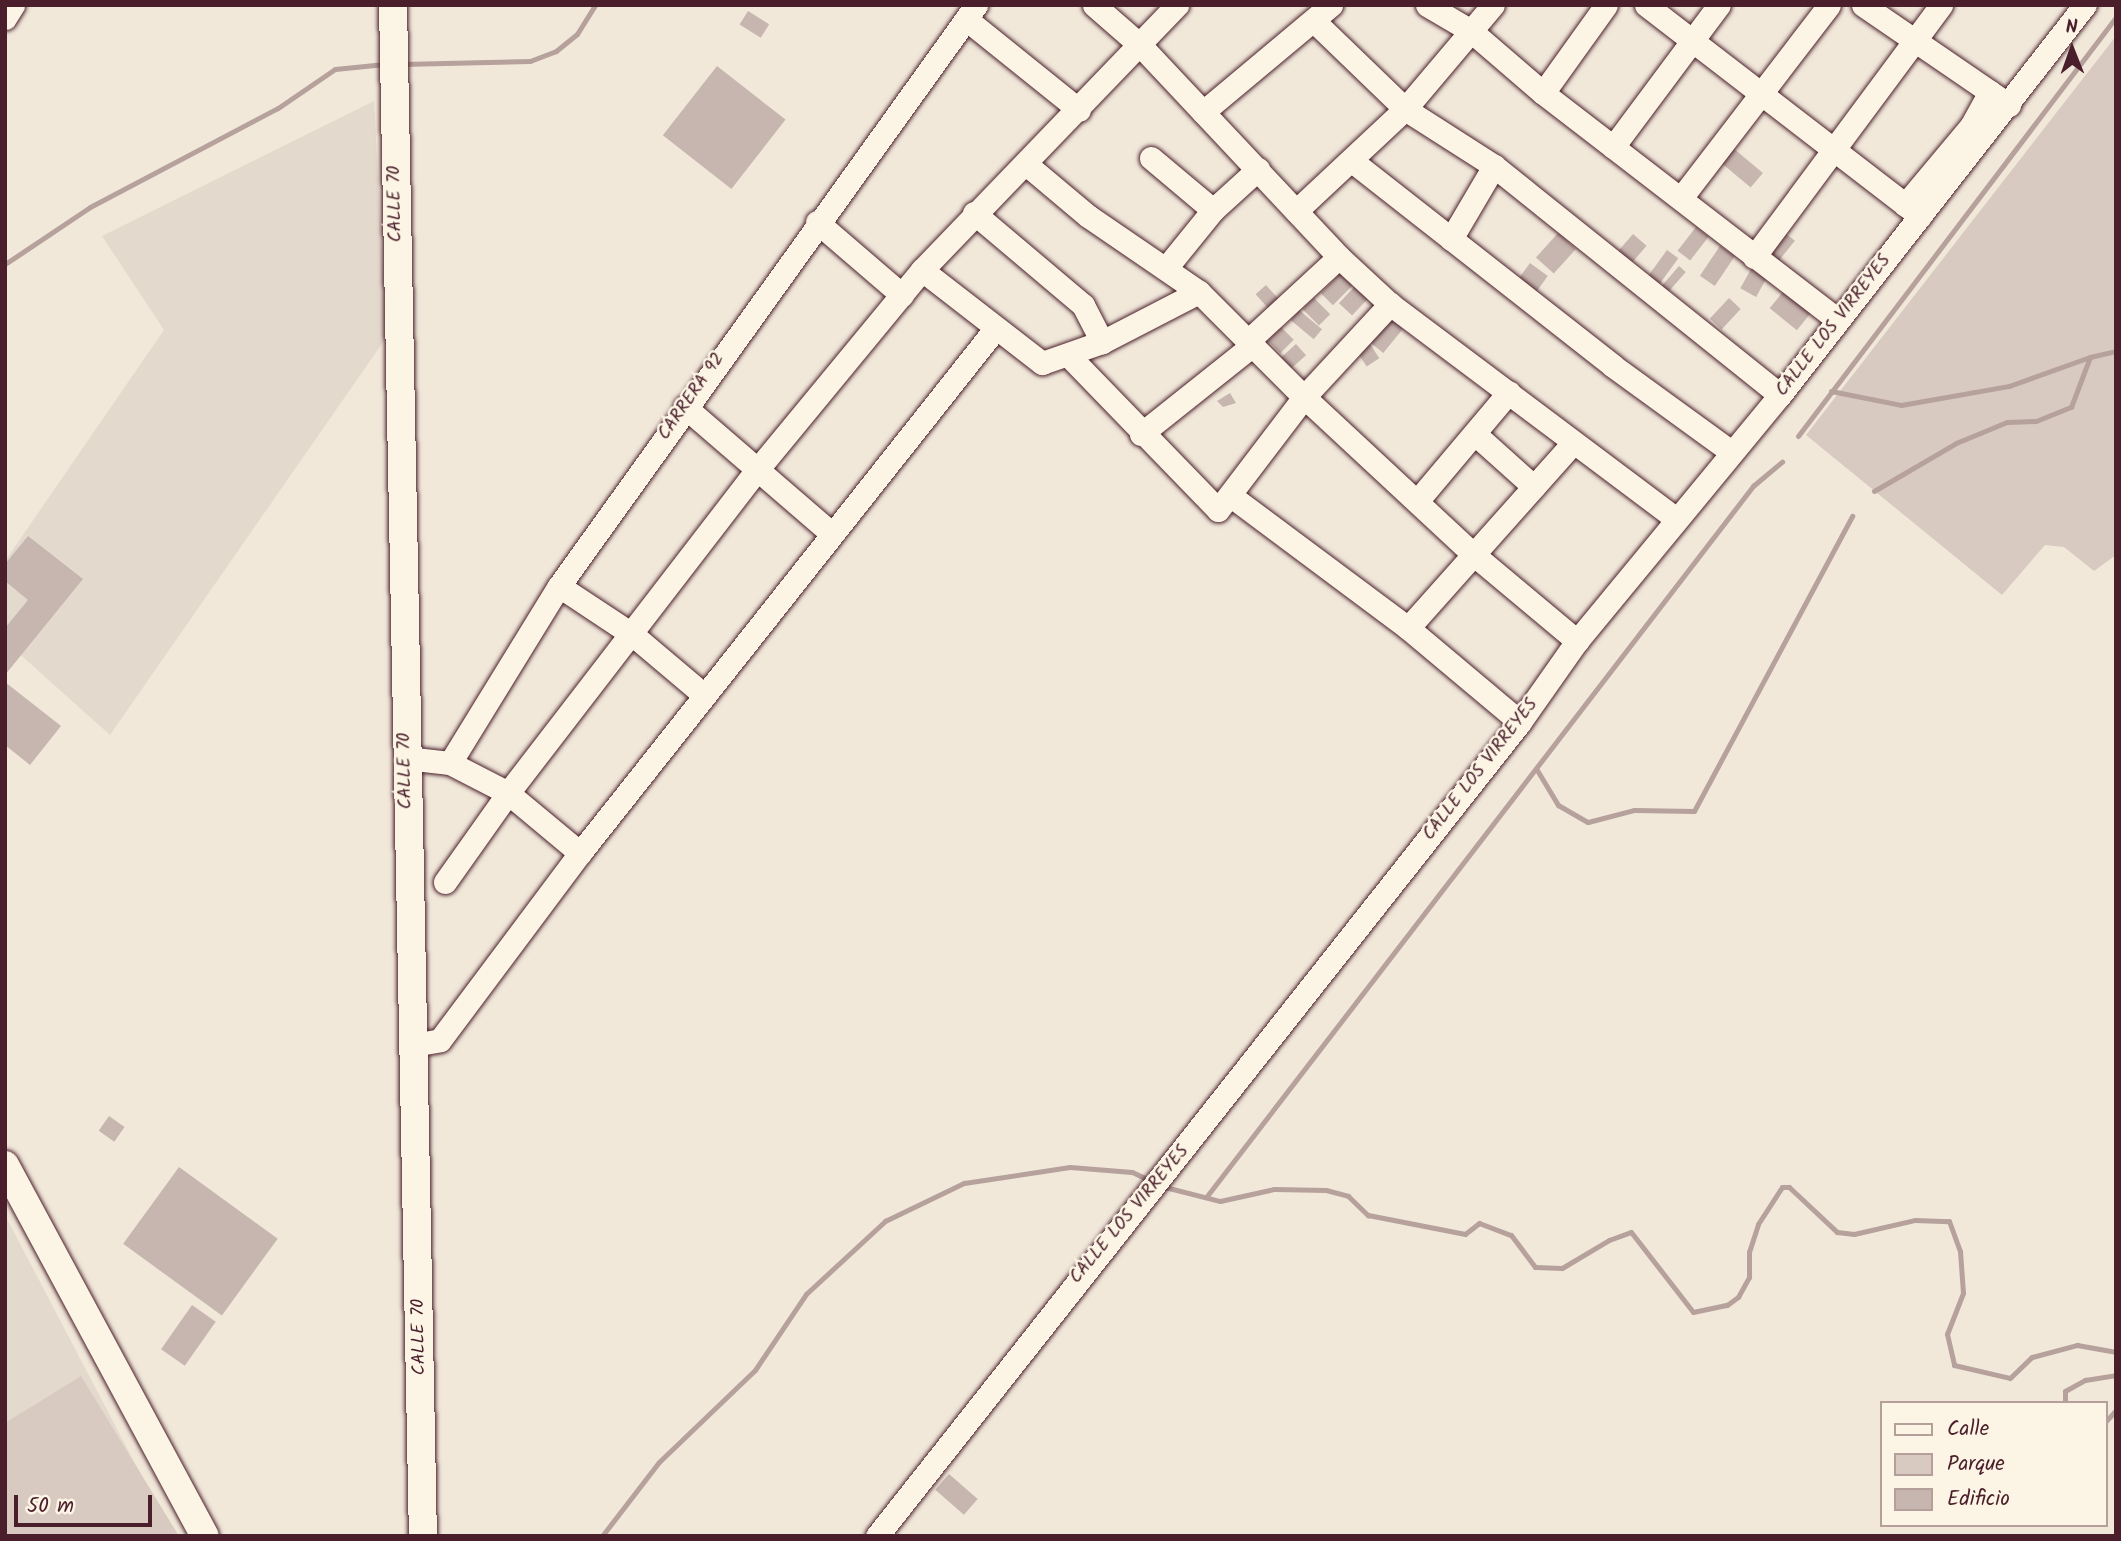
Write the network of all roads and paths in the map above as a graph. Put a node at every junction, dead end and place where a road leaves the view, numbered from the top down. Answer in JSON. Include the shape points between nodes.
{"nodes":[{"id":1,"x":13,"y":5,"type":"edge"},
{"id":2,"x":393,"y":5,"type":"edge"},
{"id":3,"x":1094,"y":5,"type":"edge"},
{"id":4,"x":1177,"y":5,"type":"edge"},
{"id":5,"x":1427,"y":5,"type":"edge"},
{"id":6,"x":1493,"y":5,"type":"edge"},
{"id":7,"x":1606,"y":5,"type":"edge"},
{"id":8,"x":1646,"y":5,"type":"edge"},
{"id":9,"x":1719,"y":5,"type":"edge"},
{"id":10,"x":1829,"y":5,"type":"edge"},
{"id":11,"x":1863,"y":5,"type":"edge"},
{"id":12,"x":1941,"y":5,"type":"edge"},
{"id":13,"x":2085,"y":5,"type":"edge"},
{"id":14,"x":971,"y":12,"type":"edge"},
{"id":15,"x":1323,"y":14,"type":"edge"},
{"id":16,"x":5,"y":18,"type":"edge"},
{"id":17,"x":1471,"y":31,"type":"junction"},
{"id":18,"x":1692,"y":41,"type":"junction"},
{"id":19,"x":1913,"y":41,"type":"junction"},
{"id":20,"x":1141,"y":46,"type":"junction"},
{"id":21,"x":1762,"y":92,"type":"junction"},
{"id":22,"x":1543,"y":93,"type":"junction"},
{"id":23,"x":1999,"y":98,"type":"junction"},
{"id":24,"x":1405,"y":109,"type":"junction"},
{"id":25,"x":1079,"y":110,"type":"junction"},
{"id":26,"x":1203,"y":112,"type":"junction"},
{"id":27,"x":1834,"y":146,"type":"junction"},
{"id":28,"x":1613,"y":147,"type":"junction"},
{"id":29,"x":1151,"y":158,"type":"dead end"},
{"id":30,"x":1352,"y":161,"type":"junction"},
{"id":31,"x":1026,"y":164,"type":"junction"},
{"id":32,"x":1494,"y":166,"type":"junction"},
{"id":33,"x":1258,"y":169,"type":"junction"},
{"id":34,"x":1681,"y":198,"type":"junction"},
{"id":35,"x":1213,"y":210,"type":"junction"},
{"id":36,"x":1913,"y":210,"type":"junction"},
{"id":37,"x":1296,"y":211,"type":"junction"},
{"id":38,"x":974,"y":213,"type":"junction"},
{"id":39,"x":817,"y":222,"type":"junction"},
{"id":40,"x":1451,"y":239,"type":"junction"},
{"id":41,"x":1339,"y":257,"type":"junction"},
{"id":42,"x":1754,"y":257,"type":"junction"},
{"id":43,"x":1166,"y":268,"type":"junction"},
{"id":44,"x":922,"y":270,"type":"junction"},
{"id":45,"x":1199,"y":292,"type":"junction"},
{"id":46,"x":902,"y":295,"type":"junction"},
{"id":47,"x":1390,"y":304,"type":"junction"},
{"id":48,"x":1838,"y":320,"type":"junction"},
{"id":49,"x":995,"y":329,"type":"junction"},
{"id":50,"x":1102,"y":342,"type":"junction"},
{"id":51,"x":1251,"y":342,"type":"junction"},
{"id":52,"x":1069,"y":356,"type":"junction"},
{"id":53,"x":1509,"y":392,"type":"junction"},
{"id":54,"x":1780,"y":395,"type":"junction"},
{"id":55,"x":1304,"y":397,"type":"junction"},
{"id":56,"x":685,"y":407,"type":"junction"},
{"id":57,"x":1142,"y":434,"type":"junction"},
{"id":58,"x":1475,"y":434,"type":"junction"},
{"id":59,"x":1573,"y":443,"type":"junction"},
{"id":60,"x":1730,"y":451,"type":"junction"},
{"id":61,"x":757,"y":470,"type":"junction"},
{"id":62,"x":1534,"y":487,"type":"junction"},
{"id":63,"x":1231,"y":496,"type":"junction"},
{"id":64,"x":1418,"y":500,"type":"junction"},
{"id":65,"x":1675,"y":518,"type":"junction"},
{"id":66,"x":832,"y":534,"type":"junction"},
{"id":67,"x":1473,"y":554,"type":"junction"},
{"id":68,"x":559,"y":586,"type":"junction"},
{"id":69,"x":1408,"y":628,"type":"junction"},
{"id":70,"x":633,"y":635,"type":"junction"},
{"id":71,"x":1577,"y":641,"type":"junction"},
{"id":72,"x":704,"y":695,"type":"junction"},
{"id":73,"x":1520,"y":722,"type":"junction"},
{"id":74,"x":406,"y":758,"type":"junction"},
{"id":75,"x":450,"y":763,"type":"junction"},
{"id":76,"x":508,"y":793,"type":"junction"},
{"id":77,"x":580,"y":853,"type":"junction"},
{"id":78,"x":445,"y":883,"type":"dead end"},
{"id":79,"x":413,"y":1045,"type":"junction"},
{"id":80,"x":5,"y":1165,"type":"edge"},
{"id":81,"x":205,"y":1536,"type":"edge"},
{"id":82,"x":424,"y":1536,"type":"edge"},
{"id":83,"x":877,"y":1536,"type":"edge"}],
"edges":[{"from":1,"to":16,"type":"street"},
{"from":2,"to":74,"type":"street","name":"CALLE 70"},
{"from":3,"to":20,"type":"street"},
{"from":4,"to":20,"type":"street"},
{"from":5,"to":17,"type":"street"},
{"from":6,"to":17,"type":"street"},
{"from":7,"to":22,"type":"street"},
{"from":8,"to":18,"type":"street"},
{"from":9,"to":18,"type":"street"},
{"from":10,"to":21,"type":"street"},
{"from":11,"to":19,"type":"street"},
{"from":12,"to":19,"type":"street"},
{"from":13,"to":23,"type":"street","name":"CALLE LOS VIRREYES"},
{"from":14,"to":25,"type":"street"},
{"from":14,"to":39,"type":"street","name":"CARRERA 92"},
{"from":15,"to":24,"type":"street"},
{"from":15,"to":26,"type":"street"},
{"from":17,"to":22,"type":"street"},
{"from":17,"to":24,"type":"street"},
{"from":18,"to":21,"type":"street"},
{"from":18,"to":28,"type":"street"},
{"from":19,"to":23,"type":"street"},
{"from":19,"to":27,"type":"street"},
{"from":20,"to":25,"type":"street"},
{"from":20,"to":26,"type":"street"},
{"from":21,"to":27,"type":"street"},
{"from":21,"to":34,"type":"street"},
{"from":22,"to":28,"type":"street"},
{"from":23,"to":36,"type":"street","name":"CALLE LOS VIRREYES"},
{"from":24,"to":30,"type":"street"},
{"from":24,"to":32,"type":"street"},
{"from":25,"to":31,"type":"street"},
{"from":26,"to":33,"type":"street"},
{"from":27,"to":36,"type":"street"},
{"from":27,"to":42,"type":"street"},
{"from":28,"to":34,"type":"street"},
{"from":29,"to":35,"type":"street"},
{"from":30,"to":37,"type":"street"},
{"from":30,"to":40,"type":"street"},
{"from":31,"to":38,"type":"street"},
{"from":31,"to":43,"type":"street","via":[[1088,216]]},
{"from":32,"to":40,"type":"street"},
{"from":32,"to":54,"type":"street"},
{"from":33,"to":35,"type":"street"},
{"from":33,"to":37,"type":"street"},
{"from":34,"to":42,"type":"street"},
{"from":35,"to":43,"type":"street"},
{"from":36,"to":48,"type":"street","name":"CALLE LOS VIRREYES"},
{"from":37,"to":41,"type":"street"},
{"from":38,"to":44,"type":"street"},
{"from":38,"to":50,"type":"street","via":[[1083,305]]},
{"from":39,"to":46,"type":"street"},
{"from":39,"to":56,"type":"street","name":"CARRERA 92"},
{"from":40,"to":60,"type":"street"},
{"from":41,"to":47,"type":"street"},
{"from":41,"to":51,"type":"street"},
{"from":42,"to":48,"type":"street"},
{"from":43,"to":45,"type":"street"},
{"from":44,"to":46,"type":"street"},
{"from":44,"to":49,"type":"street"},
{"from":45,"to":50,"type":"street"},
{"from":45,"to":51,"type":"street"},
{"from":46,"to":61,"type":"street"},
{"from":47,"to":53,"type":"street"},
{"from":47,"to":55,"type":"street"},
{"from":48,"to":54,"type":"street","name":"CALLE LOS VIRREYES"},
{"from":49,"to":52,"type":"street","via":[[1042,363]]},
{"from":49,"to":66,"type":"street"},
{"from":50,"to":52,"type":"street"},
{"from":51,"to":55,"type":"street"},
{"from":51,"to":57,"type":"street"},
{"from":52,"to":57,"type":"street"},
{"from":53,"to":58,"type":"street"},
{"from":53,"to":59,"type":"street"},
{"from":54,"to":60,"type":"street","name":"CALLE LOS VIRREYES"},
{"from":55,"to":63,"type":"street"},
{"from":55,"to":64,"type":"street"},
{"from":56,"to":61,"type":"street"},
{"from":56,"to":68,"type":"street","name":"CARRERA 92"},
{"from":57,"to":63,"type":"street","via":[[1218,510]]},
{"from":58,"to":62,"type":"street"},
{"from":58,"to":64,"type":"street"},
{"from":59,"to":62,"type":"street"},
{"from":59,"to":65,"type":"street"},
{"from":60,"to":65,"type":"street","name":"CALLE LOS VIRREYES"},
{"from":61,"to":66,"type":"street"},
{"from":61,"to":70,"type":"street"},
{"from":62,"to":67,"type":"street"},
{"from":63,"to":69,"type":"street"},
{"from":64,"to":67,"type":"street"},
{"from":65,"to":71,"type":"street","name":"CALLE LOS VIRREYES"},
{"from":66,"to":72,"type":"street"},
{"from":67,"to":69,"type":"street"},
{"from":67,"to":71,"type":"street"},
{"from":68,"to":70,"type":"street"},
{"from":68,"to":75,"type":"street","name":"CARRERA 92"},
{"from":69,"to":73,"type":"street"},
{"from":70,"to":72,"type":"street"},
{"from":70,"to":76,"type":"street"},
{"from":71,"to":73,"type":"street","name":"CALLE LOS VIRREYES"},
{"from":72,"to":77,"type":"street"},
{"from":73,"to":83,"type":"street","name":"CALLE LOS VIRREYES"},
{"from":74,"to":75,"type":"street"},
{"from":74,"to":79,"type":"street","name":"CALLE 70"},
{"from":75,"to":76,"type":"street"},
{"from":76,"to":77,"type":"street"},
{"from":76,"to":78,"type":"street"},
{"from":77,"to":79,"type":"street","via":[[440,1040]]},
{"from":79,"to":82,"type":"street","name":"CALLE 70"},
{"from":80,"to":81,"type":"street"}]}
